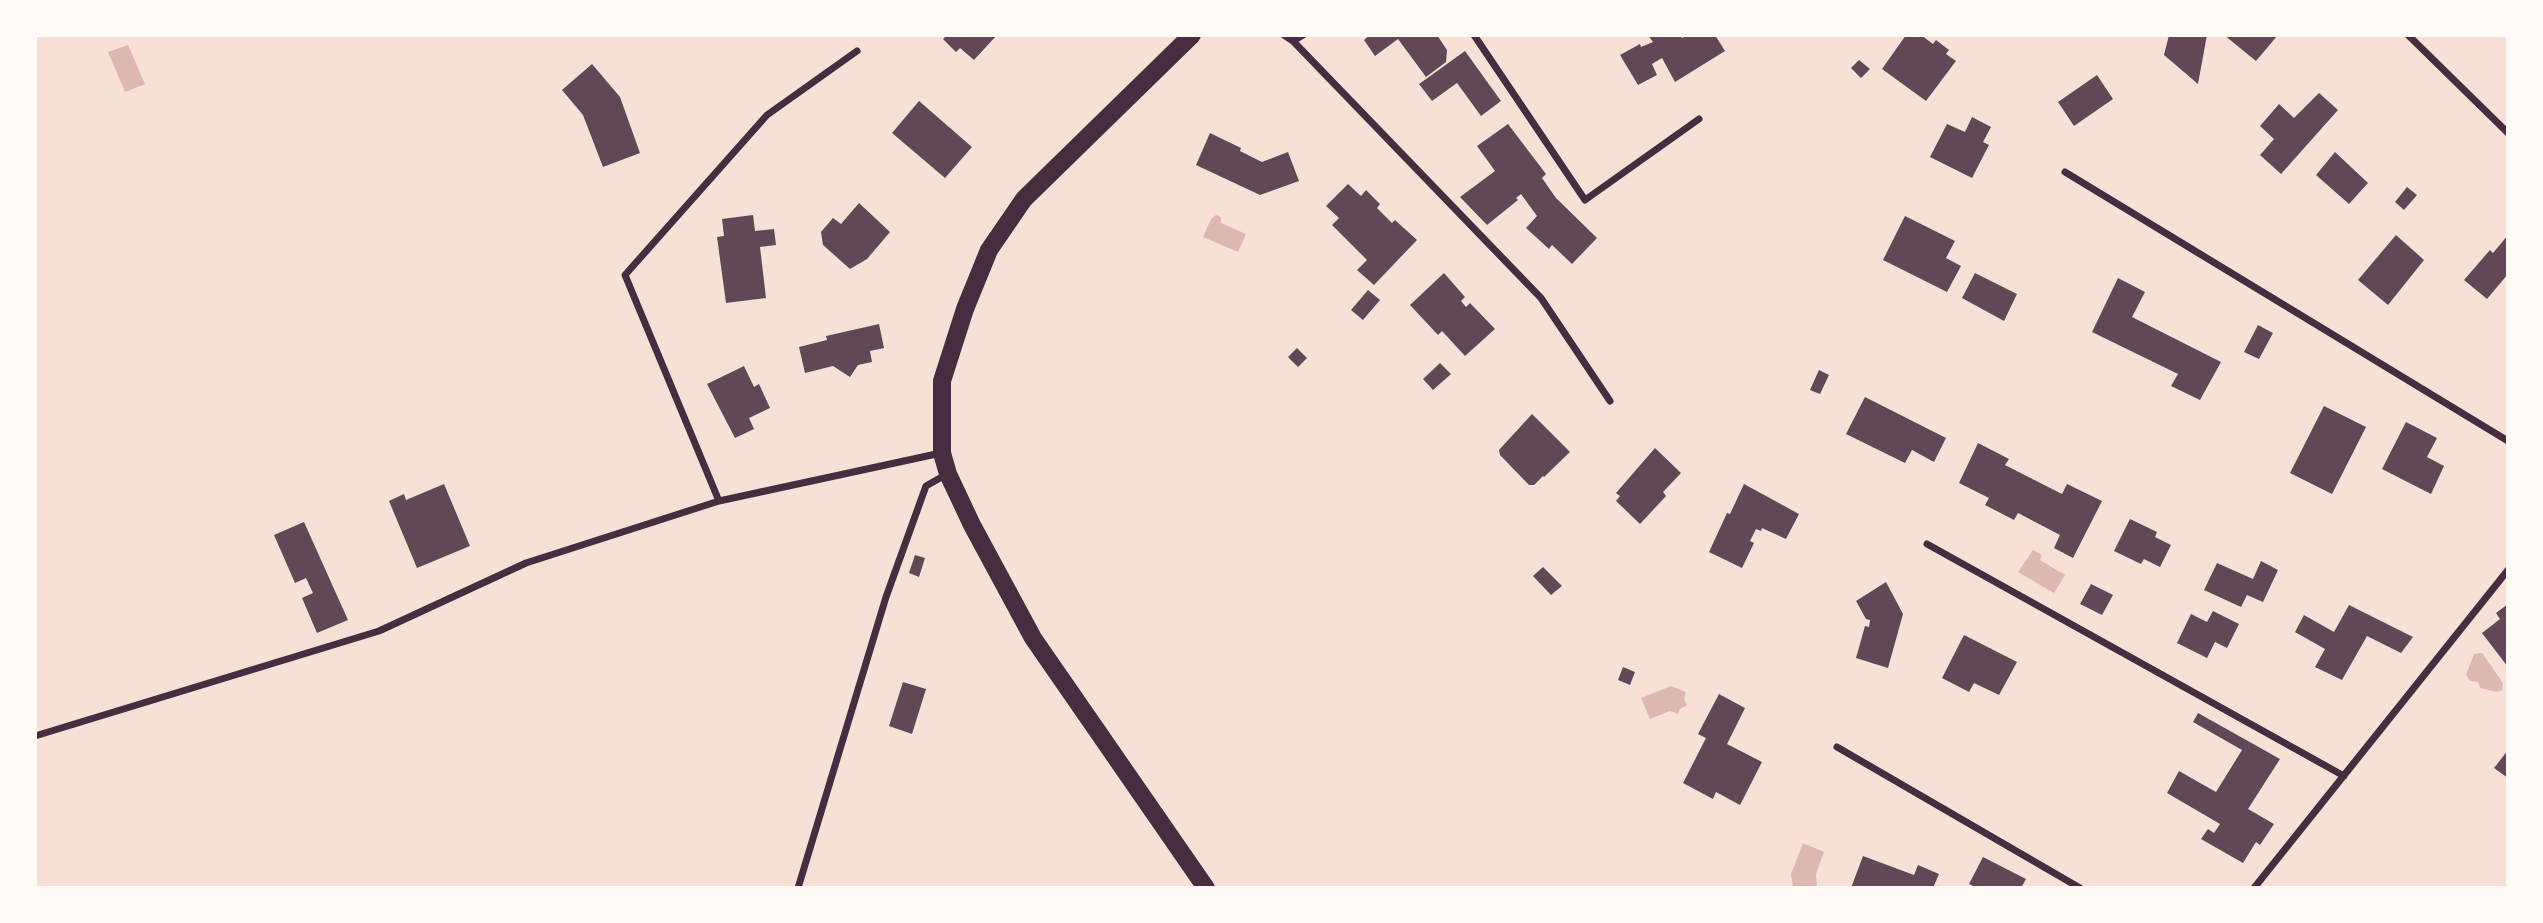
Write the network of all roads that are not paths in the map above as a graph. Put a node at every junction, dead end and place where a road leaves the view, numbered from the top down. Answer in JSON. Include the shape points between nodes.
{"nodes":[{"id":1,"x":1192,"y":35,"type":"edge"},
{"id":2,"x":1284,"y":35,"type":"edge"},
{"id":3,"x":1303,"y":35,"type":"edge"},
{"id":4,"x":1474,"y":35,"type":"edge"},
{"id":5,"x":2408,"y":35,"type":"edge"},
{"id":6,"x":1293,"y":41,"type":"junction"},
{"id":7,"x":858,"y":51,"type":"dead end"},
{"id":8,"x":1699,"y":120,"type":"dead end"},
{"id":9,"x":2508,"y":133,"type":"edge"},
{"id":10,"x":2065,"y":172,"type":"dead end"},
{"id":11,"x":1610,"y":401,"type":"dead end"},
{"id":12,"x":2508,"y":441,"type":"edge"},
{"id":13,"x":942,"y":453,"type":"junction"},
{"id":14,"x":948,"y":474,"type":"junction"},
{"id":15,"x":719,"y":501,"type":"junction"},
{"id":16,"x":1927,"y":544,"type":"dead end"},
{"id":17,"x":2508,"y":570,"type":"edge"},
{"id":18,"x":35,"y":736,"type":"edge"},
{"id":19,"x":1837,"y":747,"type":"dead end"},
{"id":20,"x":2344,"y":776,"type":"junction"},
{"id":21,"x":798,"y":888,"type":"edge"},
{"id":22,"x":1206,"y":888,"type":"edge"},
{"id":23,"x":2080,"y":888,"type":"edge"},
{"id":24,"x":2254,"y":888,"type":"edge"}],
"edges":[{"from":1,"to":13,"type":"main road","via":[[1024,199],[989,250],[942,381]]},
{"from":2,"to":6,"type":"street"},
{"from":3,"to":6,"type":"street"},
{"from":4,"to":8,"type":"street","via":[[1585,200]]},
{"from":5,"to":9,"type":"street"},
{"from":6,"to":11,"type":"street","via":[[1541,298]]},
{"from":7,"to":15,"type":"street","via":[[767,115],[625,275]]},
{"from":10,"to":12,"type":"street"},
{"from":13,"to":14,"type":"main road"},
{"from":13,"to":15,"type":"street"},
{"from":14,"to":21,"type":"street","via":[[926,486],[921,498],[886,597]]},
{"from":14,"to":22,"type":"main road","via":[[1033,638]]},
{"from":15,"to":18,"type":"street","via":[[526,562],[379,631]]},
{"from":16,"to":20,"type":"street"},
{"from":17,"to":20,"type":"street"},
{"from":19,"to":23,"type":"street"},
{"from":20,"to":24,"type":"street"}]}
